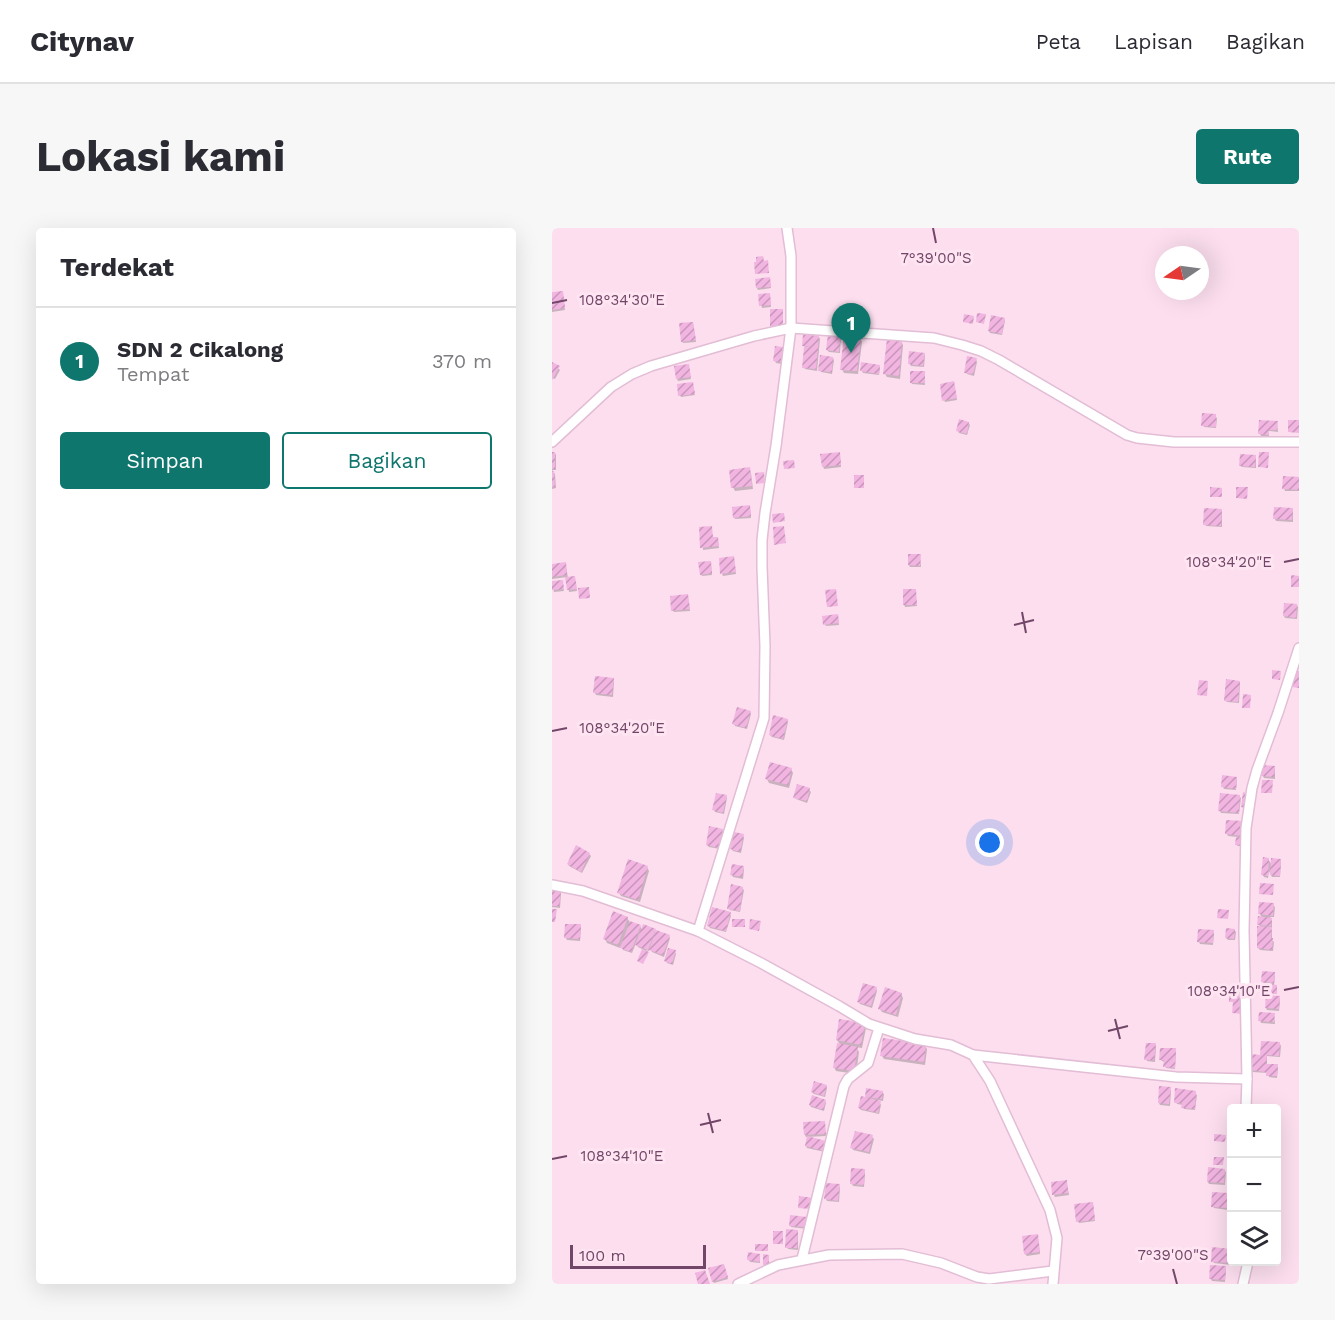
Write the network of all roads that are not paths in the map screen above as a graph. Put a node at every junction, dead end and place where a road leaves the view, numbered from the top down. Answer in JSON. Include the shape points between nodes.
{"nodes":[{"id":1,"x":787,"y":228,"type":"edge"},
{"id":2,"x":791,"y":328,"type":"junction"},
{"id":3,"x":552,"y":442,"type":"edge"},
{"id":4,"x":1299,"y":442,"type":"edge"},
{"id":5,"x":1299,"y":648,"type":"edge"},
{"id":6,"x":552,"y":885,"type":"edge"},
{"id":7,"x":698,"y":931,"type":"junction"},
{"id":8,"x":879,"y":1028,"type":"junction"},
{"id":9,"x":973,"y":1055,"type":"junction"},
{"id":10,"x":1247,"y":1079,"type":"junction"},
{"id":11,"x":1246,"y":1104,"type":"edge"},
{"id":12,"x":802,"y":1259,"type":"junction"},
{"id":13,"x":1247,"y":1266,"type":"edge"},
{"id":14,"x":1053,"y":1271,"type":"junction"},
{"id":15,"x":738,"y":1284,"type":"edge"},
{"id":16,"x":1053,"y":1284,"type":"edge"},
{"id":17,"x":1243,"y":1284,"type":"edge"}],
"edges":[{"from":1,"to":2,"type":"street"},
{"from":2,"to":3,"type":"street","via":[[632,374],[611,387]]},
{"from":2,"to":4,"type":"street","via":[[934,338],[981,351],[1137,438],[1174,442]]},
{"from":2,"to":7,"type":"street","via":[[762,540],[764,718]]},
{"from":5,"to":10,"type":"street","via":[[1257,770],[1247,817]]},
{"from":6,"to":7,"type":"street","via":[[583,891]]},
{"from":7,"to":8,"type":"street"},
{"from":8,"to":9,"type":"street","via":[[951,1045]]},
{"from":8,"to":12,"type":"street","via":[[868,1063],[844,1086]]},
{"from":9,"to":10,"type":"street","via":[[1176,1077]]},
{"from":9,"to":14,"type":"street","via":[[990,1081],[1050,1210],[1057,1238]]},
{"from":10,"to":11,"type":"street"},
{"from":12,"to":14,"type":"street","via":[[902,1254],[989,1279]]},
{"from":12,"to":15,"type":"street","via":[[778,1265]]},
{"from":13,"to":17,"type":"street"},
{"from":14,"to":16,"type":"street"}]}
